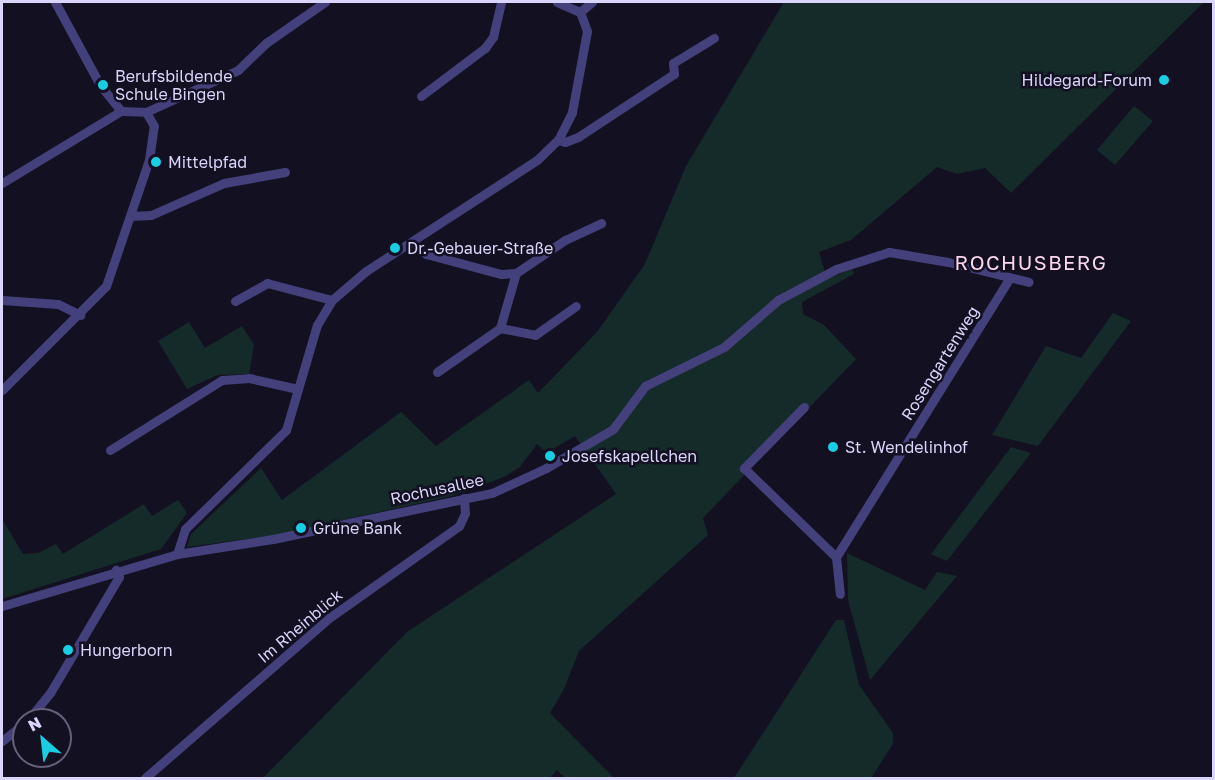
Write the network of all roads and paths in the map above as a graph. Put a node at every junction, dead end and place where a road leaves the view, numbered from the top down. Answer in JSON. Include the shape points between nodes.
{"nodes":[{"id":1,"x":55,"y":2,"type":"edge"},
{"id":2,"x":325,"y":2,"type":"edge"},
{"id":3,"x":501,"y":2,"type":"edge"},
{"id":4,"x":557,"y":2,"type":"edge"},
{"id":5,"x":592,"y":2,"type":"edge"},
{"id":6,"x":580,"y":12,"type":"junction"},
{"id":7,"x":714,"y":38,"type":"dead end"},
{"id":8,"x":421,"y":96,"type":"dead end"},
{"id":9,"x":121,"y":111,"type":"junction"},
{"id":10,"x":146,"y":112,"type":"junction"},
{"id":11,"x":558,"y":140,"type":"junction"},
{"id":12,"x":285,"y":172,"type":"dead end"},
{"id":13,"x":2,"y":183,"type":"edge"},
{"id":14,"x":130,"y":216,"type":"junction"},
{"id":15,"x":601,"y":223,"type":"dead end"},
{"id":16,"x":413,"y":242,"type":"junction"},
{"id":17,"x":516,"y":273,"type":"junction"},
{"id":18,"x":1010,"y":278,"type":"junction"},
{"id":19,"x":1029,"y":282,"type":"dead end"},
{"id":20,"x":2,"y":300,"type":"edge"},
{"id":21,"x":332,"y":300,"type":"junction"},
{"id":22,"x":236,"y":301,"type":"dead end"},
{"id":23,"x":576,"y":306,"type":"dead end"},
{"id":24,"x":81,"y":315,"type":"junction"},
{"id":25,"x":500,"y":328,"type":"junction"},
{"id":26,"x":437,"y":372,"type":"dead end"},
{"id":27,"x":298,"y":389,"type":"junction"},
{"id":28,"x":2,"y":390,"type":"edge"},
{"id":29,"x":804,"y":406,"type":"dead end"},
{"id":30,"x":110,"y":450,"type":"dead end"},
{"id":31,"x":464,"y":498,"type":"junction"},
{"id":32,"x":177,"y":554,"type":"junction"},
{"id":33,"x":836,"y":556,"type":"junction"},
{"id":34,"x":116,"y":570,"type":"junction"},
{"id":35,"x":840,"y":594,"type":"dead end"},
{"id":36,"x":2,"y":606,"type":"edge"},
{"id":37,"x":38,"y":708,"type":"edge"},
{"id":38,"x":145,"y":778,"type":"edge"}],
"edges":[{"from":1,"to":9,"type":"street","via":[[100,85]]},
{"from":2,"to":10,"type":"street","via":[[281,32],[238,69]]},
{"from":3,"to":8,"type":"street","via":[[493,38],[485,48]]},
{"from":4,"to":6,"type":"street"},
{"from":5,"to":6,"type":"street"},
{"from":6,"to":11,"type":"street","via":[[586,25],[587,45],[572,112]]},
{"from":7,"to":11,"type":"street","via":[[673,63],[674,75],[578,137]]},
{"from":9,"to":10,"type":"street"},
{"from":9,"to":13,"type":"street"},
{"from":10,"to":14,"type":"street","via":[[154,135]]},
{"from":11,"to":16,"type":"street","via":[[537,160]]},
{"from":12,"to":14,"type":"street","via":[[224,183],[160,212]]},
{"from":14,"to":24,"type":"street","via":[[106,286]]},
{"from":15,"to":17,"type":"street","via":[[565,240]]},
{"from":16,"to":17,"type":"street","via":[[426,254],[501,274]]},
{"from":16,"to":21,"type":"street"},
{"from":17,"to":25,"type":"street"},
{"from":18,"to":19,"type":"street","name":"Rochusallee"},
{"from":18,"to":31,"type":"street","name":"Rochusallee","via":[[889,252],[836,269],[778,300],[724,347],[645,386],[613,429],[546,468],[492,493]]},
{"from":18,"to":33,"type":"street","name":"Rosengartenweg"},
{"from":20,"to":24,"type":"street","via":[[58,304]]},
{"from":21,"to":22,"type":"street","via":[[267,283]]},
{"from":21,"to":27,"type":"street","via":[[316,325]]},
{"from":23,"to":25,"type":"street","via":[[535,334]]},
{"from":24,"to":28,"type":"street"},
{"from":25,"to":26,"type":"street"},
{"from":27,"to":30,"type":"street","via":[[249,378],[222,380]]},
{"from":27,"to":32,"type":"street","via":[[293,415],[280,439],[185,530]]},
{"from":29,"to":33,"type":"street","via":[[744,468]]},
{"from":31,"to":32,"type":"street","name":"Rochusallee","via":[[273,539]]},
{"from":31,"to":38,"type":"street","name":"Im Rheinblick","via":[[465,513],[459,526],[329,618]]},
{"from":32,"to":34,"type":"street","name":"Rochusallee"},
{"from":33,"to":35,"type":"street"},
{"from":34,"to":36,"type":"street","name":"Rochusallee"},
{"from":34,"to":37,"type":"street","via":[[119,577]]}]}
